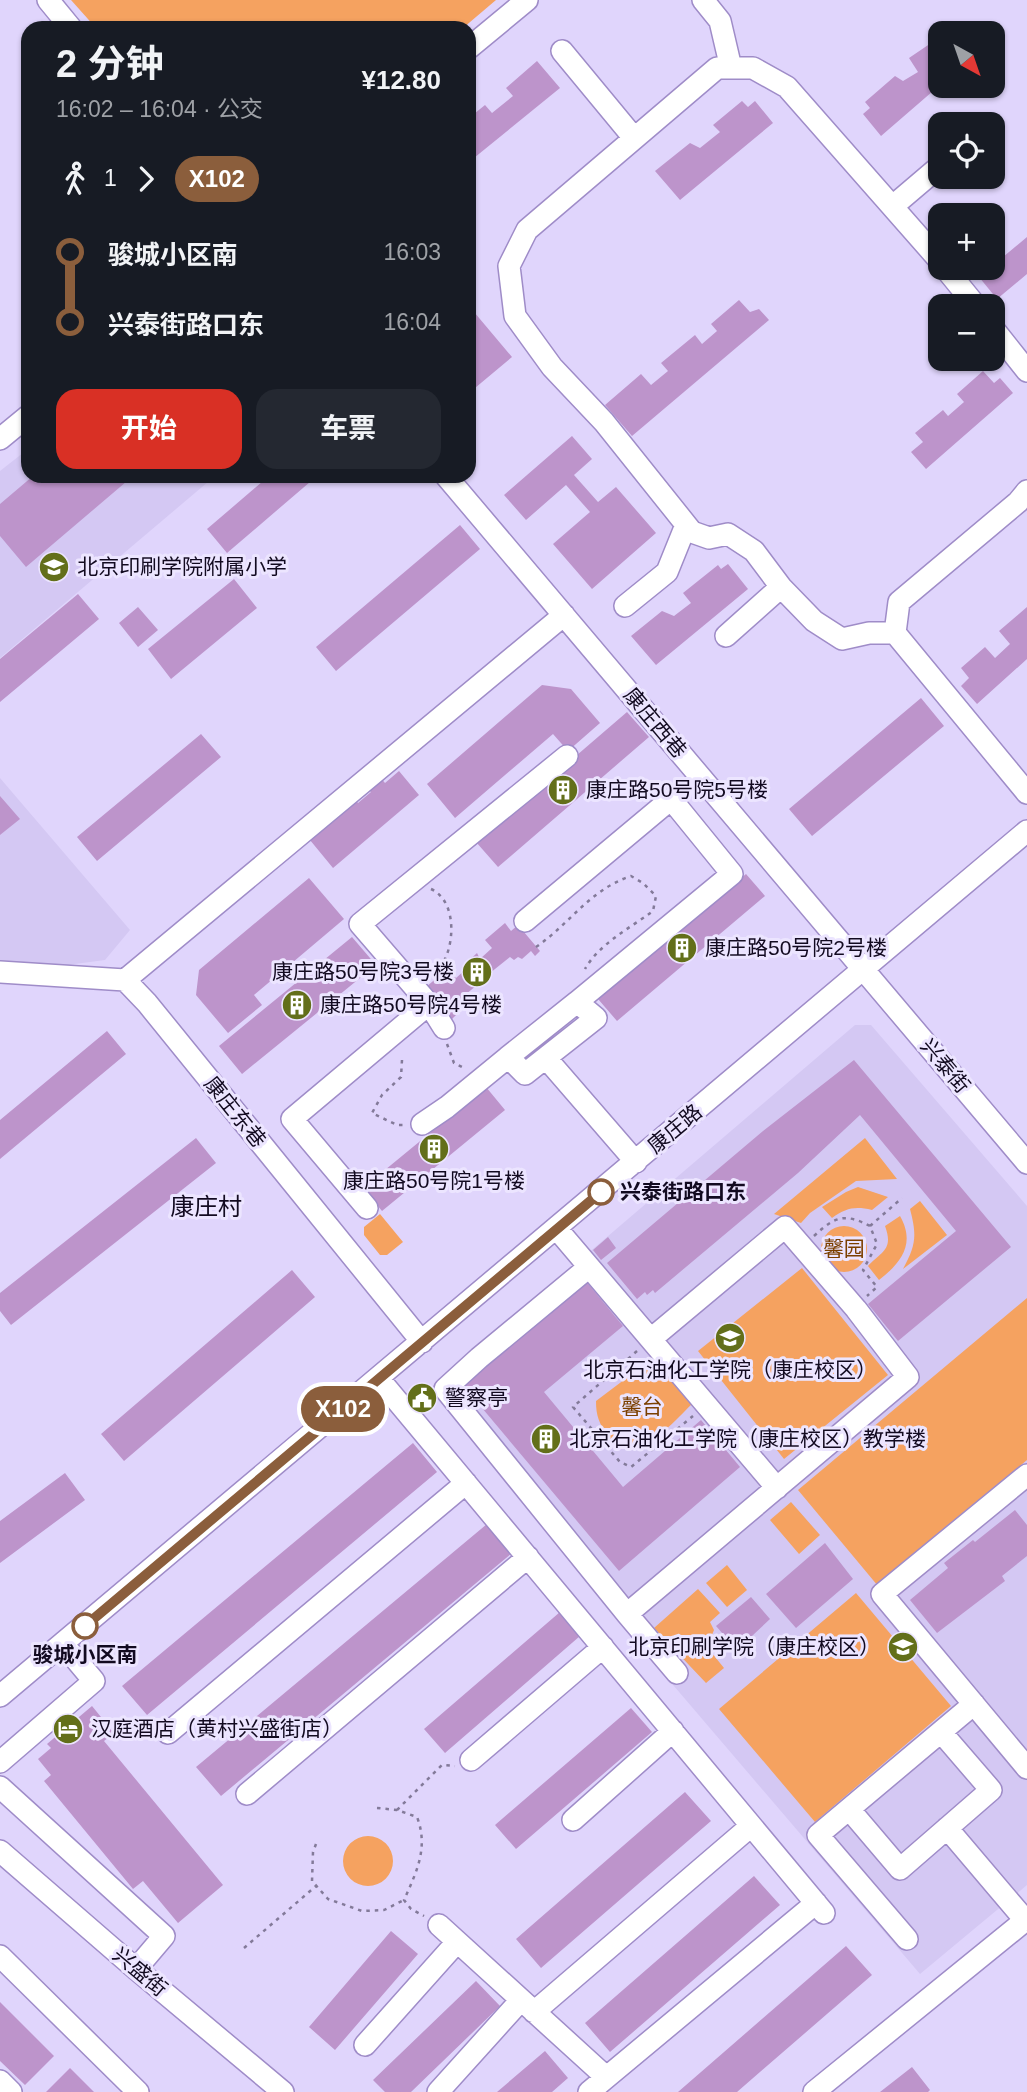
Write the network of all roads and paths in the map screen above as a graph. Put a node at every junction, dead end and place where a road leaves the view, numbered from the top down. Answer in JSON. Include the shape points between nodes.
{"nodes":[{"id":1,"x":48,"y":0,"type":"edge"},
{"id":2,"x":527,"y":0,"type":"edge"},
{"id":3,"x":703,"y":0,"type":"edge"},
{"id":4,"x":65,"y":21,"type":"edge"},
{"id":5,"x":476,"y":42,"type":"edge"},
{"id":6,"x":562,"y":51,"type":"dead end"},
{"id":7,"x":731,"y":68,"type":"junction"},
{"id":8,"x":634,"y":138,"type":"junction"},
{"id":9,"x":928,"y":176,"type":"edge"},
{"id":10,"x":892,"y":206,"type":"junction"},
{"id":11,"x":928,"y":247,"type":"edge"},
{"id":12,"x":954,"y":280,"type":"edge"},
{"id":13,"x":966,"y":294,"type":"edge"},
{"id":14,"x":1005,"y":343,"type":"edge"},
{"id":15,"x":1027,"y":371,"type":"edge"},
{"id":16,"x":21,"y":422,"type":"edge"},
{"id":17,"x":0,"y":439,"type":"edge"},
{"id":18,"x":452,"y":483,"type":"edge"},
{"id":19,"x":1027,"y":491,"type":"edge"},
{"id":20,"x":686,"y":525,"type":"junction"},
{"id":21,"x":781,"y":587,"type":"junction"},
{"id":22,"x":625,"y":606,"type":"dead end"},
{"id":23,"x":564,"y":615,"type":"junction"},
{"id":24,"x":895,"y":633,"type":"junction"},
{"id":25,"x":726,"y":636,"type":"dead end"},
{"id":26,"x":568,"y":756,"type":"dead end"},
{"id":27,"x":1027,"y":793,"type":"edge"},
{"id":28,"x":1027,"y":831,"type":"edge"},
{"id":29,"x":423,"y":893,"type":"dead end"},
{"id":30,"x":525,"y":921,"type":"dead end"},
{"id":31,"x":536,"y":947,"type":"dead end"},
{"id":32,"x":863,"y":969,"type":"junction"},
{"id":33,"x":0,"y":972,"type":"edge"},
{"id":34,"x":125,"y":981,"type":"junction"},
{"id":35,"x":423,"y":998,"type":"junction"},
{"id":36,"x":577,"y":1002,"type":"junction"},
{"id":37,"x":444,"y":1028,"type":"joint"},
{"id":38,"x":508,"y":1056,"type":"junction"},
{"id":39,"x":546,"y":1058,"type":"junction"},
{"id":40,"x":402,"y":1060,"type":"dead end"},
{"id":41,"x":488,"y":1072,"type":"junction"},
{"id":42,"x":422,"y":1125,"type":"joint"},
{"id":43,"x":636,"y":1162,"type":"junction"},
{"id":44,"x":1027,"y":1163,"type":"edge"},
{"id":45,"x":902,"y":1198,"type":"dead end"},
{"id":46,"x":367,"y":1208,"type":"dead end"},
{"id":47,"x":870,"y":1226,"type":"junction"},
{"id":48,"x":557,"y":1229,"type":"junction"},
{"id":49,"x":803,"y":1247,"type":"junction"},
{"id":50,"x":589,"y":1267,"type":"junction"},
{"id":51,"x":854,"y":1307,"type":"junction"},
{"id":52,"x":650,"y":1339,"type":"junction"},
{"id":53,"x":422,"y":1342,"type":"junction"},
{"id":54,"x":379,"y":1379,"type":"junction"},
{"id":55,"x":706,"y":1405,"type":"junction"},
{"id":56,"x":466,"y":1483,"type":"junction"},
{"id":57,"x":1023,"y":1485,"type":"edge"},
{"id":58,"x":777,"y":1488,"type":"junction"},
{"id":59,"x":528,"y":1557,"type":"junction"},
{"id":60,"x":627,"y":1615,"type":"junction"},
{"id":61,"x":63,"y":1644,"type":"junction"},
{"id":62,"x":603,"y":1647,"type":"junction"},
{"id":63,"x":677,"y":1673,"type":"dead end"},
{"id":64,"x":0,"y":1696,"type":"edge"},
{"id":65,"x":974,"y":1704,"type":"junction"},
{"id":66,"x":673,"y":1731,"type":"junction"},
{"id":67,"x":941,"y":1732,"type":"junction"},
{"id":68,"x":169,"y":1733,"type":"dead end"},
{"id":69,"x":471,"y":1760,"type":"joint"},
{"id":70,"x":0,"y":1762,"type":"edge"},
{"id":71,"x":1027,"y":1768,"type":"edge"},
{"id":72,"x":0,"y":1787,"type":"edge"},
{"id":73,"x":247,"y":1794,"type":"dead end"},
{"id":74,"x":377,"y":1808,"type":"dead end"},
{"id":75,"x":849,"y":1809,"type":"junction"},
{"id":76,"x":397,"y":1810,"type":"junction"},
{"id":77,"x":573,"y":1820,"type":"dead end"},
{"id":78,"x":751,"y":1826,"type":"junction"},
{"id":79,"x":947,"y":1828,"type":"junction"},
{"id":80,"x":316,"y":1844,"type":"dead end"},
{"id":81,"x":0,"y":1850,"type":"edge"},
{"id":82,"x":316,"y":1886,"type":"junction"},
{"id":83,"x":404,"y":1900,"type":"junction"},
{"id":84,"x":1026,"y":1919,"type":"edge"},
{"id":85,"x":439,"y":1925,"type":"joint"},
{"id":86,"x":907,"y":1939,"type":"dead end"},
{"id":87,"x":457,"y":1942,"type":"junction"},
{"id":88,"x":244,"y":1948,"type":"dead end"},
{"id":89,"x":0,"y":1956,"type":"edge"},
{"id":90,"x":136,"y":1969,"type":"junction"},
{"id":91,"x":527,"y":2006,"type":"junction"},
{"id":92,"x":365,"y":2045,"type":"dead end"},
{"id":93,"x":606,"y":2077,"type":"junction"},
{"id":94,"x":0,"y":2081,"type":"edge"},
{"id":95,"x":11,"y":2092,"type":"edge"},
{"id":96,"x":138,"y":2092,"type":"edge"},
{"id":97,"x":283,"y":2092,"type":"edge"},
{"id":98,"x":438,"y":2092,"type":"edge"},
{"id":99,"x":589,"y":2092,"type":"edge"},
{"id":100,"x":814,"y":2092,"type":"edge"}],
"edges":[{"from":1,"to":4,"type":"street"},
{"from":2,"to":5,"type":"street"},
{"from":3,"to":7,"type":"street","via":[[720,22]]},
{"from":6,"to":8,"type":"street"},
{"from":7,"to":8,"type":"street","via":[[717,68]]},
{"from":7,"to":10,"type":"street","via":[[753,68],[787,87]]},
{"from":8,"to":20,"type":"street","via":[[527,230],[509,266],[515,316],[552,367],[604,422]]},
{"from":9,"to":10,"type":"street"},
{"from":10,"to":11,"type":"street"},
{"from":12,"to":13,"type":"street"},
{"from":14,"to":15,"type":"street"},
{"from":16,"to":17,"type":"street"},
{"from":18,"to":23,"type":"street","name":"康庄西巷"},
{"from":19,"to":24,"type":"street","via":[[899,602]]},
{"from":20,"to":21,"type":"street","via":[[709,538],[728,534],[754,551]]},
{"from":20,"to":22,"type":"street","via":[[667,572]]},
{"from":21,"to":24,"type":"street","via":[[814,621],[842,639]]},
{"from":21,"to":25,"type":"street"},
{"from":23,"to":32,"type":"street","name":"康庄西巷"},
{"from":23,"to":34,"type":"street"},
{"from":24,"to":27,"type":"street"},
{"from":26,"to":35,"type":"street","via":[[360,924]]},
{"from":28,"to":32,"type":"street","name":"康庄路"},
{"from":29,"to":35,"type":"path","via":[[431,889],[441,894],[451,923],[445,962]]},
{"from":30,"to":36,"type":"street","via":[[671,799],[732,874]]},
{"from":31,"to":36,"type":"path","via":[[611,883],[631,876],[656,896],[653,911],[591,959],[575,995]]},
{"from":32,"to":43,"type":"street","name":"康庄路"},
{"from":32,"to":44,"type":"street","name":"兴泰街"},
{"from":33,"to":34,"type":"street"},
{"from":34,"to":53,"type":"street","name":"康庄东巷"},
{"from":35,"to":37,"type":"street"},
{"from":35,"to":46,"type":"street","via":[[292,1119]]},
{"from":36,"to":38,"type":"street"},
{"from":36,"to":39,"type":"street","via":[[596,1018]]},
{"from":37,"to":41,"type":"path","via":[[454,1063],[472,1072]]},
{"from":38,"to":39,"type":"street","via":[[525,1074]]},
{"from":38,"to":41,"type":"street"},
{"from":39,"to":43,"type":"street"},
{"from":40,"to":42,"type":"path","via":[[401,1077],[382,1095],[372,1113],[397,1125]]},
{"from":41,"to":42,"type":"street"},
{"from":43,"to":48,"type":"street","name":"康庄路"},
{"from":45,"to":47,"type":"path"},
{"from":47,"to":49,"type":"path","via":[[854,1217],[838,1218]]},
{"from":47,"to":51,"type":"path","via":[[877,1244],[863,1270],[877,1287]]},
{"from":48,"to":50,"type":"street"},
{"from":48,"to":53,"type":"street","name":"康庄路"},
{"from":49,"to":51,"type":"street"},
{"from":49,"to":52,"type":"street","via":[[785,1227]]},
{"from":50,"to":52,"type":"street"},
{"from":50,"to":60,"type":"street","via":[[445,1389]]},
{"from":51,"to":58,"type":"street","via":[[908,1377]]},
{"from":52,"to":55,"type":"street"},
{"from":52,"to":55,"type":"path","via":[[573,1407],[620,1462],[631,1467]]},
{"from":53,"to":54,"type":"street","name":"康庄路"},
{"from":54,"to":56,"type":"street"},
{"from":54,"to":61,"type":"street","name":"康庄路"},
{"from":55,"to":58,"type":"street"},
{"from":56,"to":59,"type":"street"},
{"from":56,"to":68,"type":"street"},
{"from":57,"to":65,"type":"street","via":[[882,1594]]},
{"from":58,"to":60,"type":"street"},
{"from":59,"to":62,"type":"street"},
{"from":59,"to":73,"type":"street"},
{"from":60,"to":63,"type":"street"},
{"from":61,"to":64,"type":"street","name":"康庄路"},
{"from":61,"to":70,"type":"street","via":[[94,1681]]},
{"from":62,"to":66,"type":"street"},
{"from":62,"to":69,"type":"street"},
{"from":65,"to":67,"type":"street"},
{"from":65,"to":71,"type":"street"},
{"from":66,"to":77,"type":"street"},
{"from":66,"to":78,"type":"street"},
{"from":67,"to":75,"type":"street"},
{"from":67,"to":79,"type":"street","via":[[991,1790]]},
{"from":69,"to":76,"type":"path","via":[[460,1766],[442,1765]]},
{"from":72,"to":90,"type":"street","via":[[163,1936]]},
{"from":74,"to":76,"type":"path"},
{"from":75,"to":79,"type":"street","via":[[900,1869]]},
{"from":75,"to":86,"type":"street","via":[[818,1835]]},
{"from":76,"to":83,"type":"path","via":[[417,1817],[422,1829],[417,1871]]},
{"from":78,"to":91,"type":"street"},
{"from":78,"to":93,"type":"street","via":[[820,1908]]},
{"from":79,"to":84,"type":"street"},
{"from":80,"to":82,"type":"path","via":[[312,1881]]},
{"from":81,"to":90,"type":"street","name":"兴盛街"},
{"from":82,"to":83,"type":"path","via":[[328,1899],[362,1911],[384,1910]]},
{"from":82,"to":88,"type":"path"},
{"from":83,"to":85,"type":"path"},
{"from":84,"to":100,"type":"street"},
{"from":85,"to":87,"type":"street"},
{"from":87,"to":91,"type":"street"},
{"from":87,"to":92,"type":"street"},
{"from":89,"to":96,"type":"street"},
{"from":90,"to":97,"type":"street","name":"兴盛街"},
{"from":91,"to":93,"type":"street"},
{"from":91,"to":98,"type":"street"},
{"from":93,"to":99,"type":"street"},
{"from":94,"to":95,"type":"street"}]}
